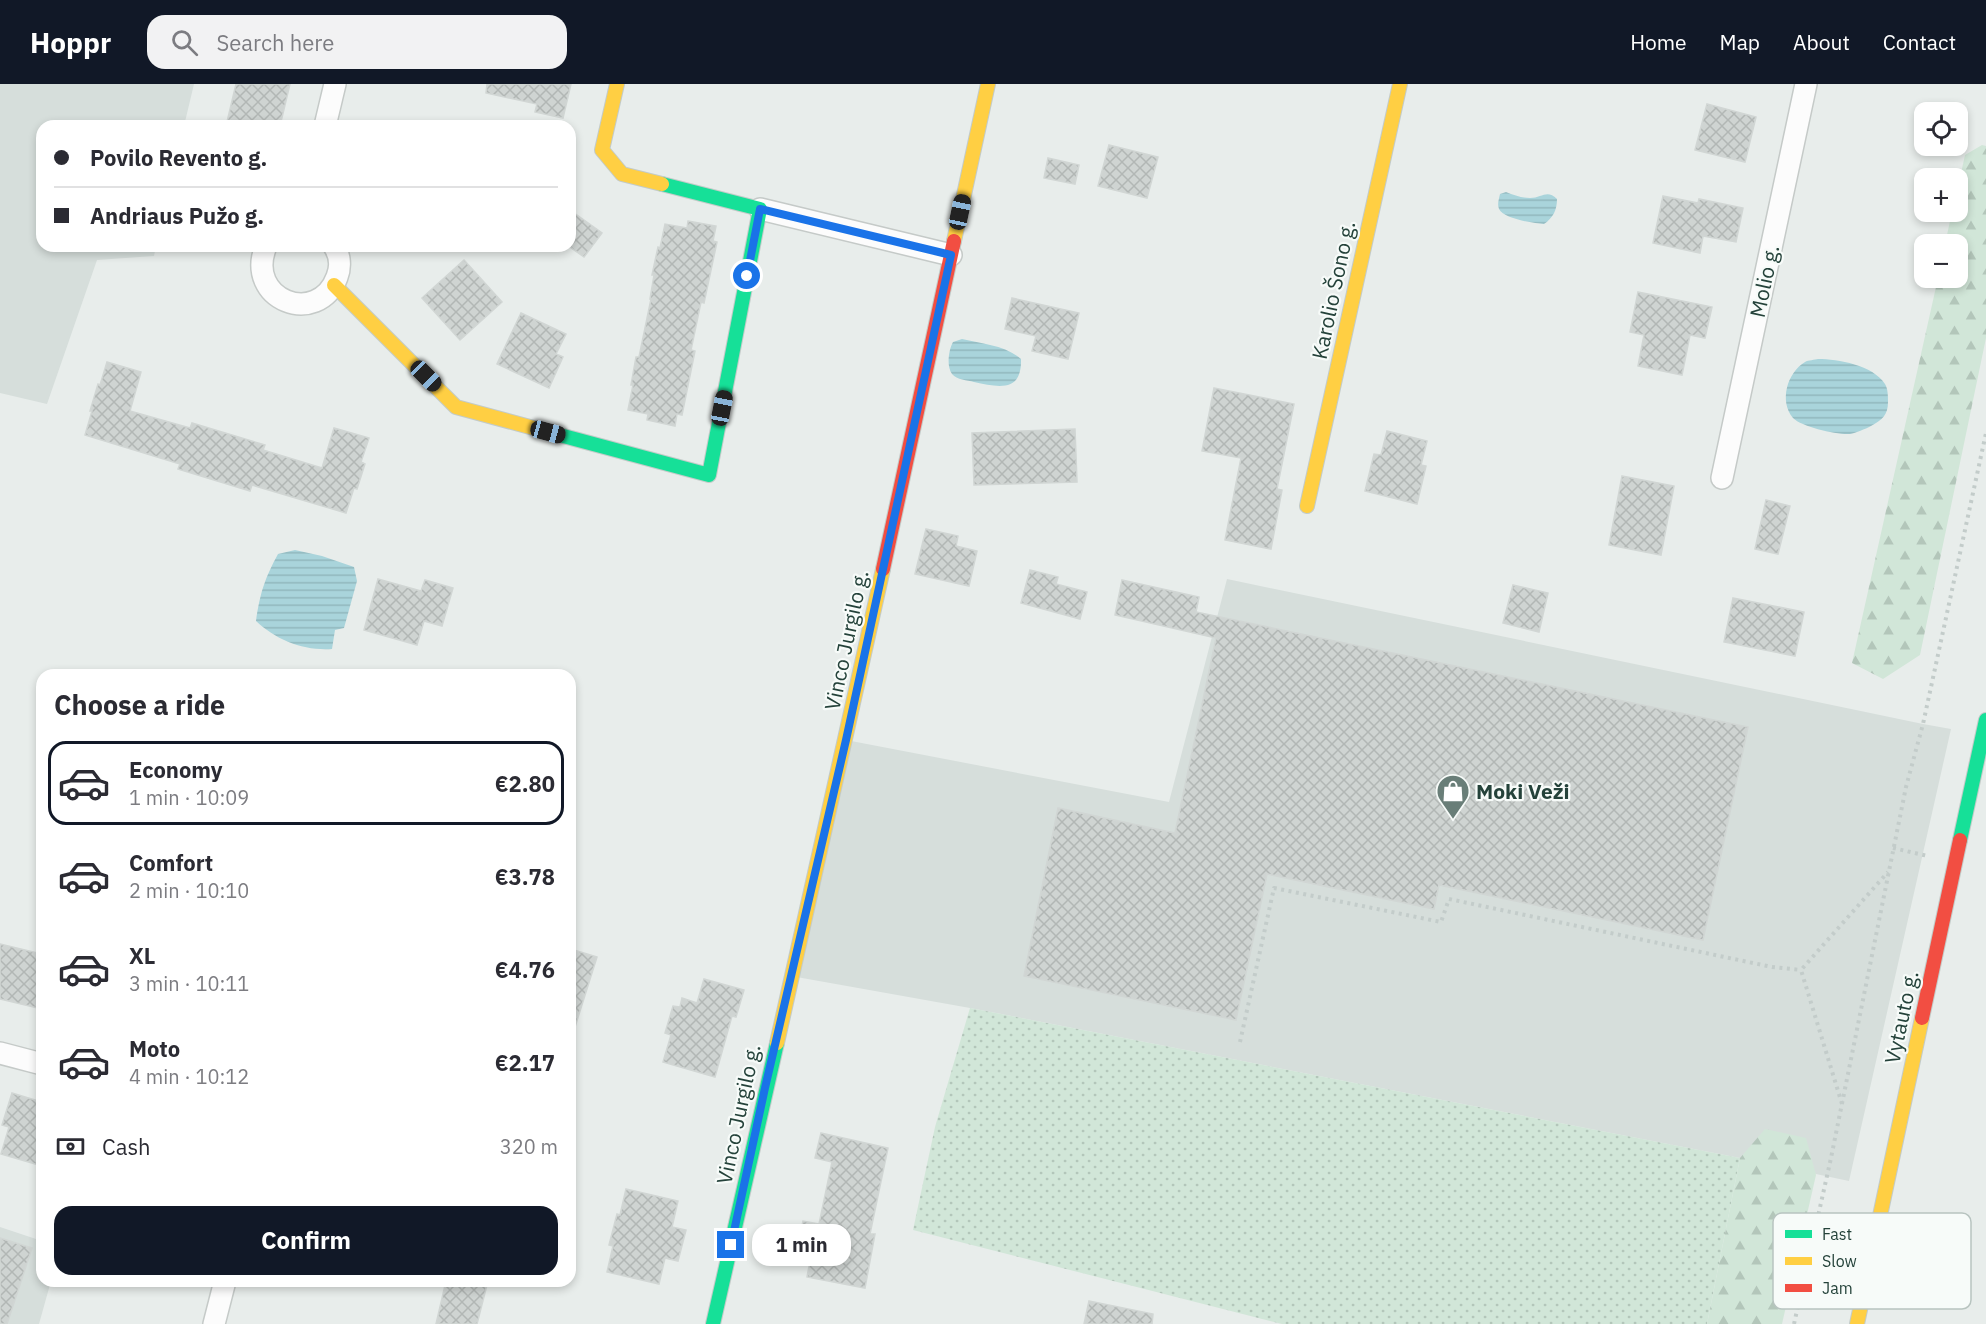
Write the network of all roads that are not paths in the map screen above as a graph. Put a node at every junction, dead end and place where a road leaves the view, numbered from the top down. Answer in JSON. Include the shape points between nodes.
{"nodes":[{"id":1,"x":335,"y":84,"type":"edge"},
{"id":2,"x":617,"y":84,"type":"edge"},
{"id":3,"x":988,"y":84,"type":"edge"},
{"id":4,"x":1400,"y":84,"type":"edge"},
{"id":5,"x":1806,"y":84,"type":"edge"},
{"id":6,"x":326,"y":120,"type":"edge"},
{"id":7,"x":760,"y":209,"type":"junction"},
{"id":8,"x":264,"y":252,"type":"edge"},
{"id":9,"x":336,"y":252,"type":"edge"},
{"id":10,"x":951,"y":255,"type":"junction"},
{"id":11,"x":334,"y":285,"type":"junction"},
{"id":12,"x":1722,"y":478,"type":"dead end"},
{"id":13,"x":1307,"y":506,"type":"dead end"},
{"id":14,"x":1986,"y":720,"type":"edge"},
{"id":15,"x":1977,"y":802,"type":"edge"},
{"id":16,"x":0,"y":1053,"type":"edge"},
{"id":17,"x":36,"y":1062,"type":"edge"},
{"id":18,"x":1883,"y":1213,"type":"edge"},
{"id":19,"x":223,"y":1287,"type":"edge"},
{"id":20,"x":1860,"y":1309,"type":"edge"},
{"id":21,"x":214,"y":1324,"type":"edge"},
{"id":22,"x":712,"y":1324,"type":"edge"},
{"id":23,"x":1857,"y":1324,"type":"edge"}],
"edges":[{"from":1,"to":6,"type":"street"},
{"from":2,"to":7,"type":"street","via":[[602,150],[622,174]]},
{"from":3,"to":10,"type":"street","name":"Vinco Jurgilo g."},
{"from":4,"to":13,"type":"street","name":"Karolio Šono g."},
{"from":5,"to":12,"type":"street","name":"Molio g."},
{"from":7,"to":10,"type":"street"},
{"from":7,"to":11,"type":"street","via":[[709,475],[456,407]]},
{"from":8,"to":11,"type":"street","via":[[264,280],[280,299],[304,304],[316,301]]},
{"from":9,"to":11,"type":"street","via":[[340,262]]},
{"from":10,"to":22,"type":"street","name":"Vinco Jurgilo g.","via":[[846,740]]},
{"from":14,"to":15,"type":"street","name":"Vytauto g."},
{"from":15,"to":18,"type":"street","name":"Vytauto g."},
{"from":16,"to":17,"type":"street"},
{"from":19,"to":21,"type":"street"},
{"from":20,"to":23,"type":"street","name":"Vytauto g."}]}
